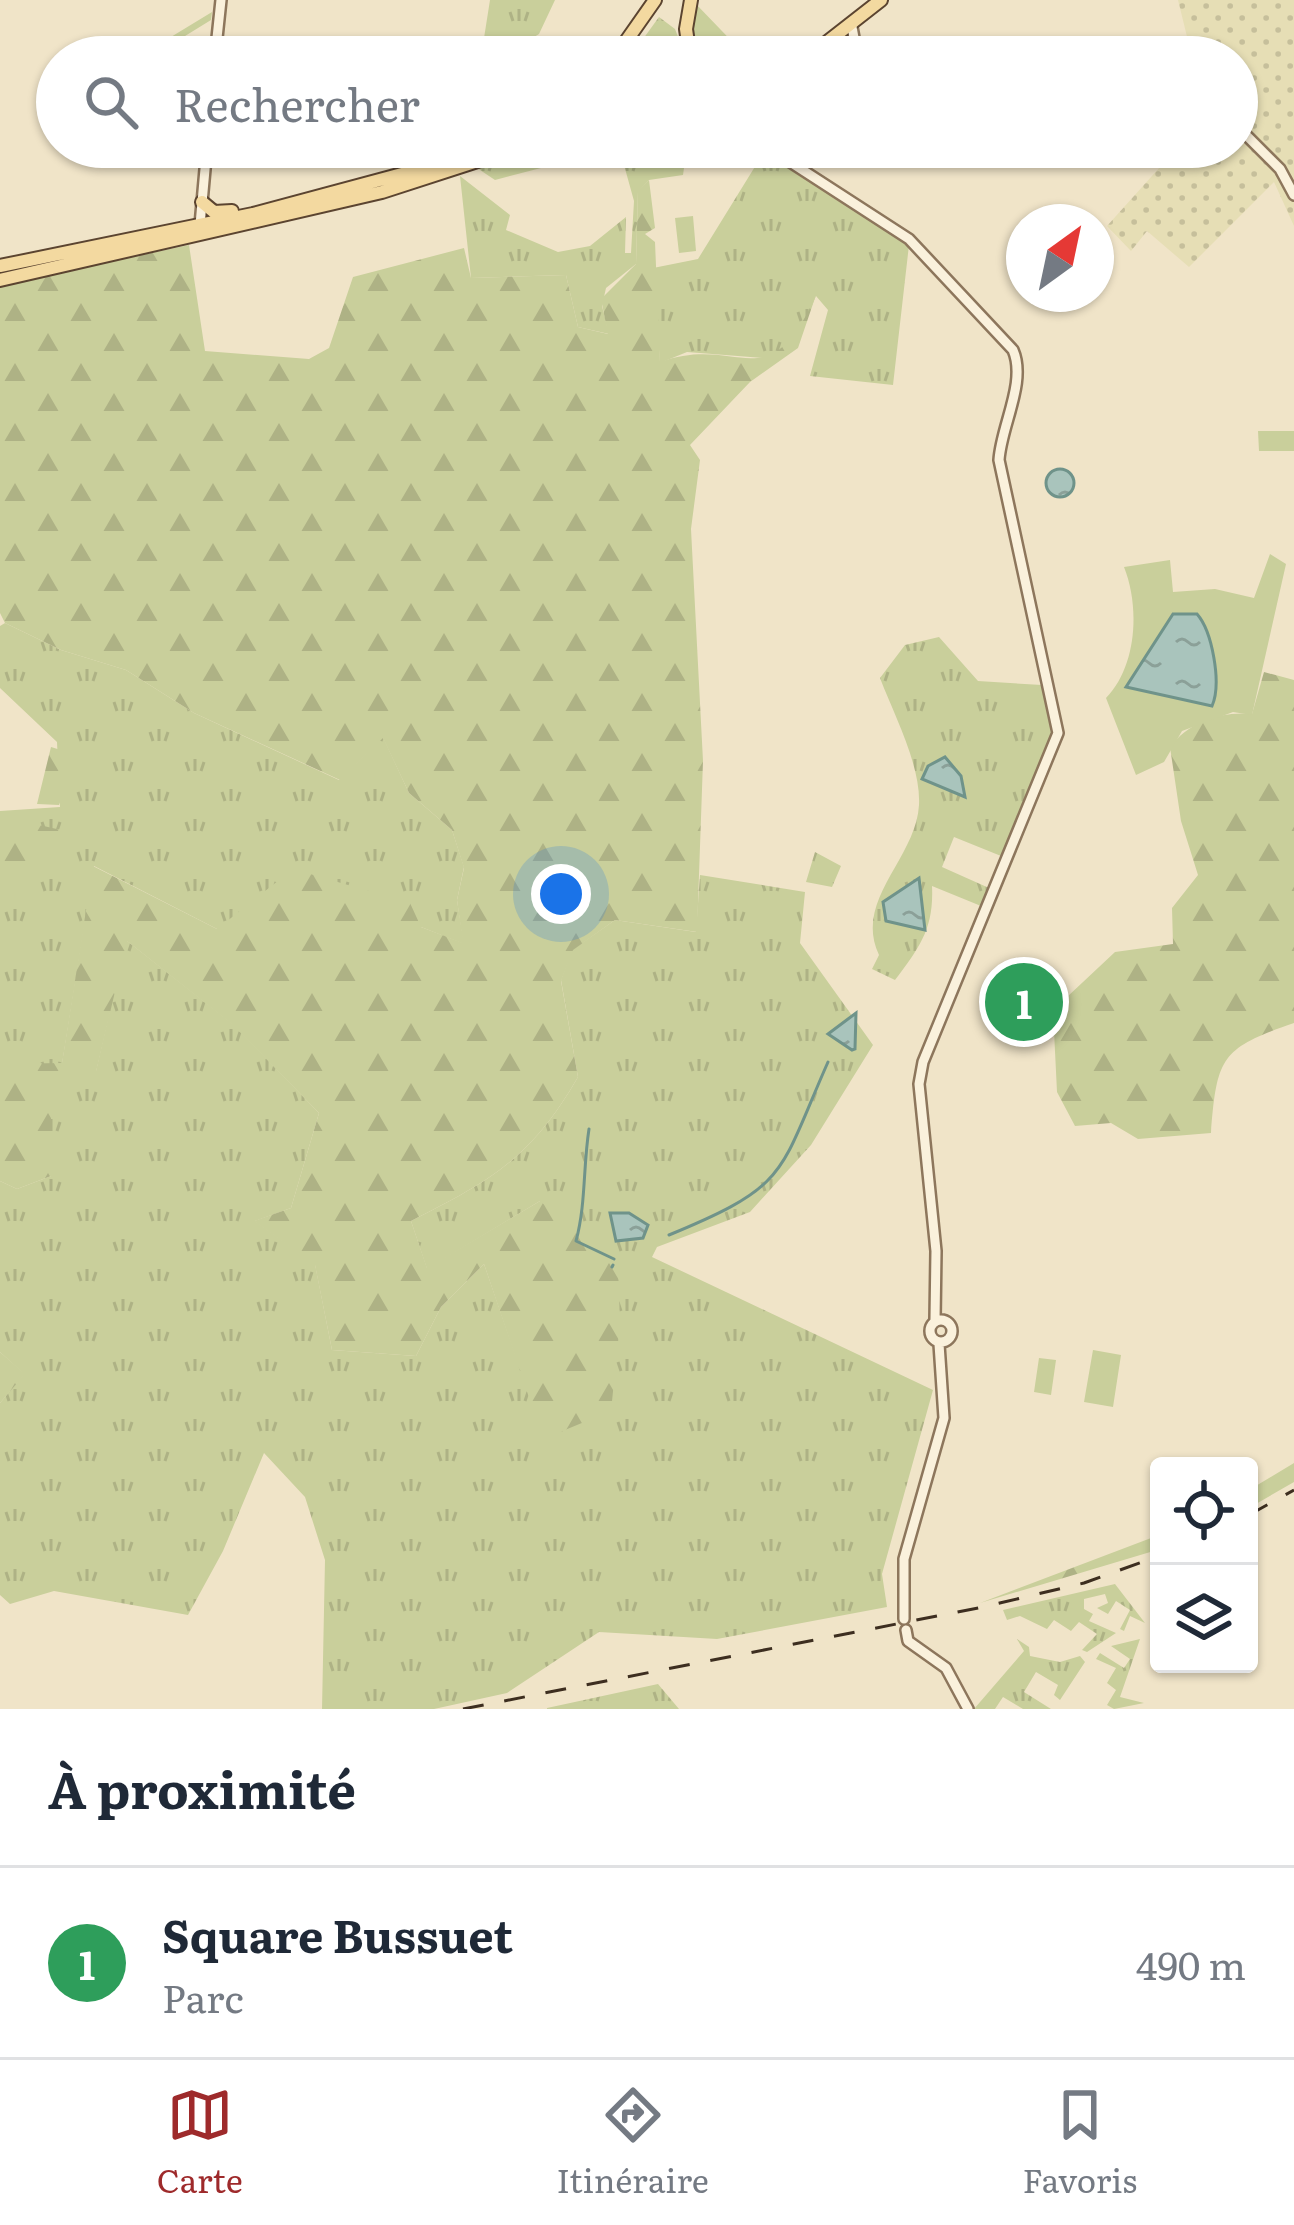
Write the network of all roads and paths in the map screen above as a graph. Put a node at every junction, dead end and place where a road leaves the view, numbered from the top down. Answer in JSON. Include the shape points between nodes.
{"nodes":[{"id":1,"x":220,"y":0,"type":"edge"},
{"id":2,"x":655,"y":0,"type":"edge"},
{"id":3,"x":691,"y":0,"type":"edge"},
{"id":4,"x":881,"y":0,"type":"edge"},
{"id":5,"x":852,"y":27,"type":"junction"},
{"id":6,"x":216,"y":36,"type":"edge"},
{"id":7,"x":630,"y":36,"type":"edge"},
{"id":8,"x":687,"y":36,"type":"edge"},
{"id":9,"x":841,"y":36,"type":"edge"},
{"id":10,"x":854,"y":36,"type":"edge"},
{"id":11,"x":1258,"y":147,"type":"edge"},
{"id":12,"x":204,"y":168,"type":"edge"},
{"id":13,"x":423,"y":168,"type":"edge"},
{"id":14,"x":457,"y":168,"type":"edge"},
{"id":15,"x":800,"y":168,"type":"edge"},
{"id":16,"x":1294,"y":195,"type":"edge"},
{"id":17,"x":202,"y":202,"type":"junction"},
{"id":18,"x":292,"y":204,"type":"junction"},
{"id":19,"x":200,"y":231,"type":"junction"},
{"id":20,"x":0,"y":266,"type":"edge"},
{"id":21,"x":0,"y":280,"type":"edge"},
{"id":22,"x":940,"y":1319,"type":"junction"},
{"id":23,"x":942,"y":1344,"type":"junction"},
{"id":24,"x":968,"y":1709,"type":"edge"}],
"edges":[{"from":1,"to":6,"type":"street"},
{"from":2,"to":7,"type":"main road"},
{"from":3,"to":8,"type":"main road"},
{"from":4,"to":5,"type":"main road"},
{"from":5,"to":9,"type":"main road"},
{"from":5,"to":10,"type":"street"},
{"from":11,"to":16,"type":"street"},
{"from":12,"to":17,"type":"street"},
{"from":13,"to":18,"type":"main road"},
{"from":14,"to":19,"type":"main road","via":[[380,193]]},
{"from":15,"to":22,"type":"street","via":[[909,238],[1013,350],[1019,370],[999,460],[1058,734],[923,1062]]},
{"from":17,"to":18,"type":"main road","via":[[219,213]]},
{"from":17,"to":19,"type":"street"},
{"from":18,"to":19,"type":"main road"},
{"from":19,"to":20,"type":"main road"},
{"from":19,"to":21,"type":"main road"},
{"from":22,"to":23,"type":"street","via":[[932,1334]]},
{"from":22,"to":23,"type":"street","via":[[951,1333]]},
{"from":23,"to":24,"type":"street","via":[[944,1418],[904,1559],[905,1624],[908,1641],[946,1668]]}]}
